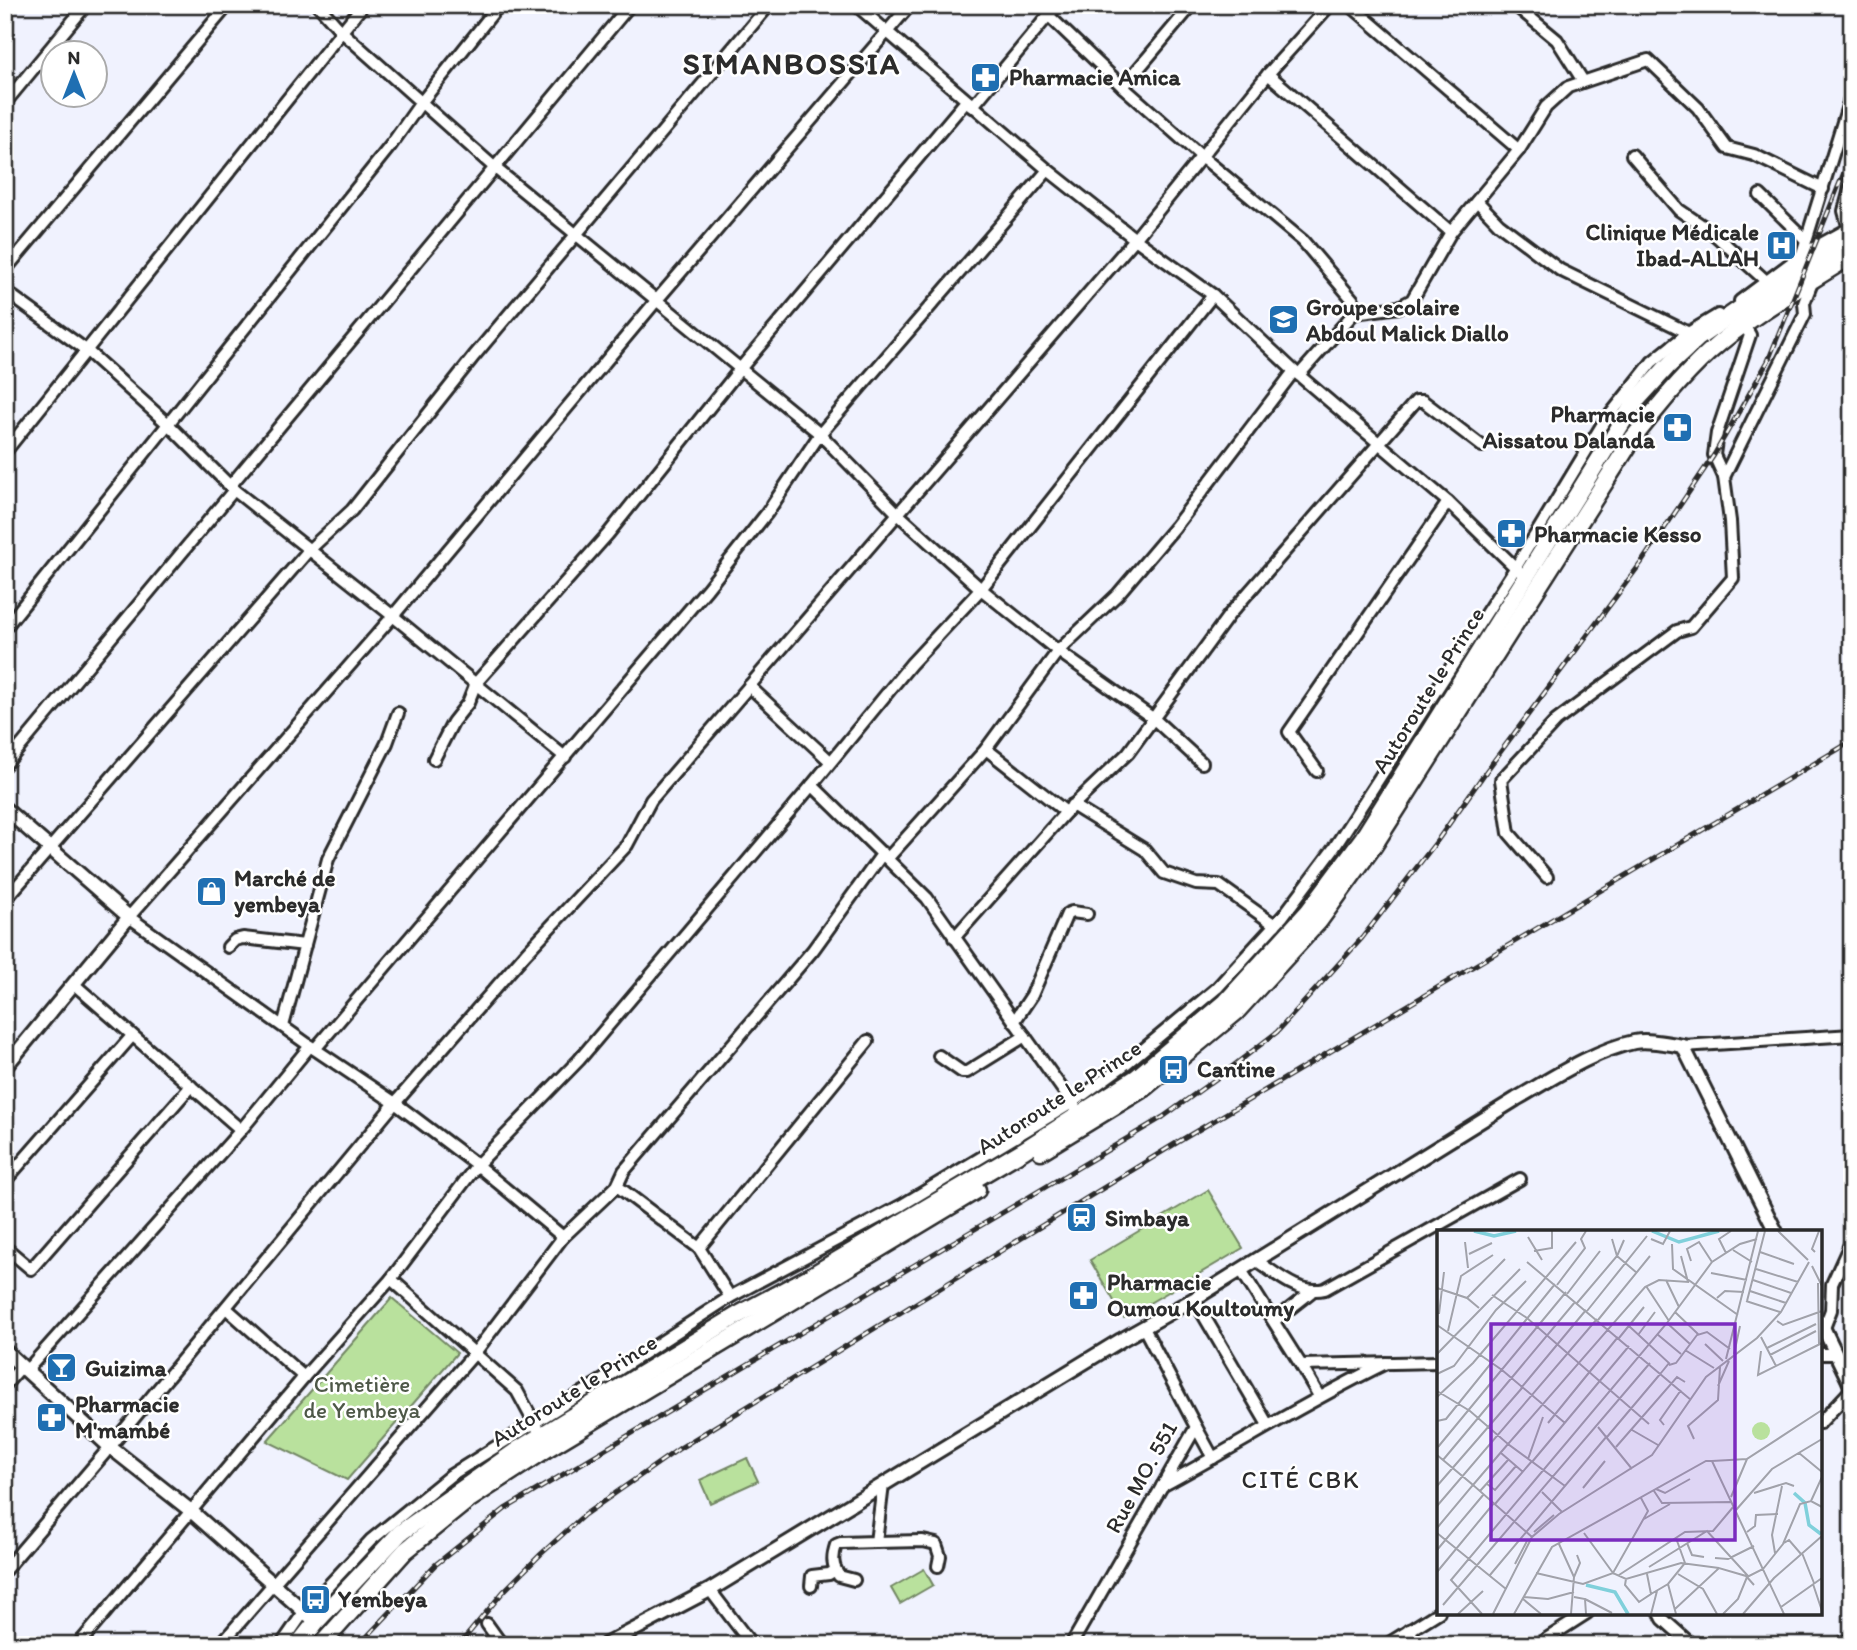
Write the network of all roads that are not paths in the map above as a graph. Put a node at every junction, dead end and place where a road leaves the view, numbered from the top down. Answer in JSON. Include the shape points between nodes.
{"nodes":[{"id":1,"x":86,"y":5,"type":"edge"},
{"id":2,"x":228,"y":5,"type":"edge"},
{"id":3,"x":318,"y":5,"type":"edge"},
{"id":4,"x":363,"y":5,"type":"edge"},
{"id":5,"x":499,"y":5,"type":"edge"},
{"id":6,"x":631,"y":5,"type":"edge"},
{"id":7,"x":768,"y":5,"type":"edge"},
{"id":8,"x":856,"y":5,"type":"edge"},
{"id":9,"x":911,"y":5,"type":"edge"},
{"id":10,"x":1057,"y":5,"type":"edge"},
{"id":11,"x":1192,"y":5,"type":"edge"},
{"id":12,"x":1330,"y":5,"type":"edge"},
{"id":13,"x":1350,"y":5,"type":"edge"},
{"id":14,"x":1515,"y":5,"type":"edge"},
{"id":15,"x":1049,"y":16,"type":"junction"},
{"id":16,"x":341,"y":31,"type":"junction"},
{"id":17,"x":886,"y":32,"type":"junction"},
{"id":18,"x":1268,"y":74,"type":"junction"},
{"id":19,"x":1583,"y":81,"type":"junction"},
{"id":20,"x":1123,"y":87,"type":"junction"},
{"id":21,"x":1852,"y":93,"type":"edge"},
{"id":22,"x":5,"y":103,"type":"edge"},
{"id":23,"x":420,"y":104,"type":"junction"},
{"id":24,"x":969,"y":104,"type":"junction"},
{"id":25,"x":1519,"y":150,"type":"junction"},
{"id":26,"x":1632,"y":155,"type":"dead end"},
{"id":27,"x":1201,"y":156,"type":"junction"},
{"id":28,"x":495,"y":168,"type":"junction"},
{"id":29,"x":1048,"y":170,"type":"junction"},
{"id":30,"x":1852,"y":182,"type":"edge"},
{"id":31,"x":1822,"y":189,"type":"junction"},
{"id":32,"x":1760,"y":195,"type":"dead end"},
{"id":33,"x":1477,"y":201,"type":"junction"},
{"id":34,"x":1451,"y":232,"type":"junction"},
{"id":35,"x":1851,"y":232,"type":"edge"},
{"id":36,"x":578,"y":235,"type":"junction"},
{"id":37,"x":1135,"y":239,"type":"junction"},
{"id":38,"x":1806,"y":240,"type":"junction"},
{"id":39,"x":1803,"y":254,"type":"junction"},
{"id":40,"x":1852,"y":255,"type":"edge"},
{"id":41,"x":5,"y":270,"type":"edge"},
{"id":42,"x":1813,"y":280,"type":"junction"},
{"id":43,"x":1766,"y":281,"type":"junction"},
{"id":44,"x":1787,"y":281,"type":"junction"},
{"id":45,"x":5,"y":290,"type":"edge"},
{"id":46,"x":1213,"y":295,"type":"junction"},
{"id":47,"x":656,"y":301,"type":"junction"},
{"id":48,"x":1354,"y":313,"type":"junction"},
{"id":49,"x":1744,"y":325,"type":"junction"},
{"id":50,"x":1693,"y":336,"type":"junction"},
{"id":51,"x":86,"y":350,"type":"junction"},
{"id":52,"x":740,"y":369,"type":"junction"},
{"id":53,"x":1296,"y":373,"type":"junction"},
{"id":54,"x":168,"y":424,"type":"junction"},
{"id":55,"x":820,"y":434,"type":"junction"},
{"id":56,"x":1380,"y":443,"type":"junction"},
{"id":57,"x":1482,"y":446,"type":"dead end"},
{"id":58,"x":5,"y":452,"type":"edge"},
{"id":59,"x":1724,"y":477,"type":"junction"},
{"id":60,"x":232,"y":488,"type":"junction"},
{"id":61,"x":1448,"y":502,"type":"junction"},
{"id":62,"x":899,"y":515,"type":"junction"},
{"id":63,"x":310,"y":550,"type":"junction"},
{"id":64,"x":1520,"y":572,"type":"junction"},
{"id":65,"x":981,"y":589,"type":"junction"},
{"id":66,"x":393,"y":616,"type":"junction"},
{"id":67,"x":5,"y":628,"type":"edge"},
{"id":68,"x":1058,"y":651,"type":"junction"},
{"id":69,"x":477,"y":683,"type":"junction"},
{"id":70,"x":749,"y":685,"type":"junction"},
{"id":71,"x":398,"y":713,"type":"dead end"},
{"id":72,"x":1154,"y":719,"type":"junction"},
{"id":73,"x":986,"y":749,"type":"junction"},
{"id":74,"x":565,"y":757,"type":"junction"},
{"id":75,"x":435,"y":759,"type":"dead end"},
{"id":76,"x":830,"y":761,"type":"junction"},
{"id":77,"x":1202,"y":763,"type":"dead end"},
{"id":78,"x":5,"y":765,"type":"edge"},
{"id":79,"x":1317,"y":771,"type":"dead end"},
{"id":80,"x":812,"y":785,"type":"junction"},
{"id":81,"x":1069,"y":808,"type":"junction"},
{"id":82,"x":5,"y":809,"type":"edge"},
{"id":83,"x":51,"y":847,"type":"junction"},
{"id":84,"x":885,"y":856,"type":"junction"},
{"id":85,"x":1547,"y":877,"type":"dead end"},
{"id":86,"x":5,"y":900,"type":"edge"},
{"id":87,"x":1087,"y":915,"type":"dead end"},
{"id":88,"x":129,"y":917,"type":"junction"},
{"id":89,"x":1275,"y":925,"type":"junction"},
{"id":90,"x":954,"y":938,"type":"junction"},
{"id":91,"x":305,"y":945,"type":"junction"},
{"id":92,"x":228,"y":947,"type":"dead end"},
{"id":93,"x":75,"y":985,"type":"junction"},
{"id":94,"x":1014,"y":1022,"type":"junction"},
{"id":95,"x":283,"y":1026,"type":"junction"},
{"id":96,"x":1852,"y":1035,"type":"edge"},
{"id":97,"x":132,"y":1036,"type":"junction"},
{"id":98,"x":1025,"y":1036,"type":"junction"},
{"id":99,"x":868,"y":1041,"type":"dead end"},
{"id":100,"x":1683,"y":1046,"type":"junction"},
{"id":101,"x":312,"y":1047,"type":"junction"},
{"id":102,"x":939,"y":1056,"type":"dead end"},
{"id":103,"x":5,"y":1066,"type":"edge"},
{"id":104,"x":191,"y":1086,"type":"junction"},
{"id":105,"x":395,"y":1103,"type":"junction"},
{"id":106,"x":1076,"y":1108,"type":"junction"},
{"id":107,"x":241,"y":1130,"type":"junction"},
{"id":108,"x":477,"y":1164,"type":"junction"},
{"id":109,"x":1520,"y":1179,"type":"dead end"},
{"id":110,"x":5,"y":1181,"type":"edge"},
{"id":111,"x":617,"y":1186,"type":"junction"},
{"id":112,"x":906,"y":1211,"type":"junction"},
{"id":113,"x":1775,"y":1230,"type":"edge"},
{"id":114,"x":563,"y":1237,"type":"junction"},
{"id":115,"x":1852,"y":1240,"type":"edge"},
{"id":116,"x":5,"y":1247,"type":"edge"},
{"id":117,"x":699,"y":1248,"type":"junction"},
{"id":118,"x":1256,"y":1261,"type":"junction"},
{"id":119,"x":1241,"y":1270,"type":"junction"},
{"id":120,"x":391,"y":1279,"type":"junction"},
{"id":121,"x":1311,"y":1292,"type":"junction"},
{"id":122,"x":730,"y":1297,"type":"junction"},
{"id":123,"x":1194,"y":1299,"type":"junction"},
{"id":124,"x":226,"y":1308,"type":"junction"},
{"id":125,"x":1274,"y":1321,"type":"junction"},
{"id":126,"x":1822,"y":1325,"type":"edge"},
{"id":127,"x":1144,"y":1328,"type":"junction"},
{"id":128,"x":5,"y":1352,"type":"edge"},
{"id":129,"x":474,"y":1354,"type":"junction"},
{"id":130,"x":1822,"y":1354,"type":"edge"},
{"id":131,"x":1836,"y":1354,"type":"junction"},
{"id":132,"x":1437,"y":1362,"type":"edge"},
{"id":133,"x":1386,"y":1363,"type":"junction"},
{"id":134,"x":1301,"y":1365,"type":"junction"},
{"id":135,"x":25,"y":1368,"type":"junction"},
{"id":136,"x":304,"y":1377,"type":"junction"},
{"id":137,"x":5,"y":1385,"type":"edge"},
{"id":138,"x":1852,"y":1388,"type":"edge"},
{"id":139,"x":1319,"y":1396,"type":"junction"},
{"id":140,"x":1822,"y":1421,"type":"edge"},
{"id":141,"x":1268,"y":1425,"type":"junction"},
{"id":142,"x":1196,"y":1427,"type":"junction"},
{"id":143,"x":537,"y":1429,"type":"junction"},
{"id":144,"x":110,"y":1447,"type":"junction"},
{"id":145,"x":1213,"y":1458,"type":"junction"},
{"id":146,"x":883,"y":1485,"type":"junction"},
{"id":147,"x":1159,"y":1487,"type":"junction"},
{"id":148,"x":191,"y":1511,"type":"junction"},
{"id":149,"x":876,"y":1542,"type":"junction"},
{"id":150,"x":938,"y":1566,"type":"dead end"},
{"id":151,"x":5,"y":1570,"type":"edge"},
{"id":152,"x":836,"y":1570,"type":"junction"},
{"id":153,"x":854,"y":1580,"type":"dead end"},
{"id":154,"x":272,"y":1583,"type":"junction"},
{"id":155,"x":811,"y":1586,"type":"dead end"},
{"id":156,"x":710,"y":1590,"type":"junction"},
{"id":157,"x":1437,"y":1613,"type":"edge"},
{"id":158,"x":1584,"y":1615,"type":"edge"},
{"id":159,"x":1661,"y":1615,"type":"edge"},
{"id":160,"x":310,"y":1617,"type":"junction"},
{"id":161,"x":487,"y":1624,"type":"dead end"},
{"id":162,"x":1409,"y":1630,"type":"junction"},
{"id":163,"x":1852,"y":1639,"type":"edge"},
{"id":164,"x":78,"y":1645,"type":"edge"},
{"id":165,"x":220,"y":1645,"type":"edge"},
{"id":166,"x":281,"y":1645,"type":"edge"},
{"id":167,"x":299,"y":1645,"type":"edge"},
{"id":168,"x":321,"y":1645,"type":"edge"},
{"id":169,"x":502,"y":1645,"type":"edge"},
{"id":170,"x":605,"y":1645,"type":"edge"},
{"id":171,"x":752,"y":1645,"type":"edge"},
{"id":172,"x":1070,"y":1645,"type":"edge"},
{"id":173,"x":1386,"y":1645,"type":"edge"},
{"id":174,"x":1418,"y":1645,"type":"edge"},
{"id":175,"x":1537,"y":1645,"type":"edge"},
{"id":176,"x":1692,"y":1645,"type":"edge"},
{"id":177,"x":1835,"y":1645,"type":"edge"}],
"edges":[{"from":1,"to":22,"type":"street"},
{"from":2,"to":41,"type":"street"},
{"from":3,"to":16,"type":"street"},
{"from":4,"to":16,"type":"street"},
{"from":5,"to":23,"type":"street"},
{"from":6,"to":28,"type":"street"},
{"from":7,"to":36,"type":"street"},
{"from":8,"to":17,"type":"street"},
{"from":9,"to":17,"type":"street"},
{"from":10,"to":15,"type":"street"},
{"from":11,"to":20,"type":"street"},
{"from":12,"to":18,"type":"street"},
{"from":13,"to":25,"type":"street"},
{"from":14,"to":19,"type":"street","via":[[1557,40]]},
{"from":15,"to":20,"type":"street"},
{"from":15,"to":24,"type":"street"},
{"from":16,"to":23,"type":"street"},
{"from":16,"to":51,"type":"street"},
{"from":17,"to":24,"type":"street"},
{"from":17,"to":47,"type":"street"},
{"from":18,"to":27,"type":"street"},
{"from":18,"to":34,"type":"street"},
{"from":19,"to":25,"type":"street","via":[[1568,87],[1546,107]]},
{"from":19,"to":31,"type":"street","via":[[1648,60],[1698,108],[1727,148],[1754,155]]},
{"from":20,"to":27,"type":"street"},
{"from":21,"to":31,"type":"street"},
{"from":23,"to":28,"type":"street"},
{"from":23,"to":54,"type":"street"},
{"from":24,"to":29,"type":"street"},
{"from":24,"to":52,"type":"street"},
{"from":25,"to":33,"type":"street"},
{"from":26,"to":43,"type":"street","via":[[1679,209]]},
{"from":27,"to":37,"type":"street"},
{"from":27,"to":48,"type":"street","via":[[1303,241],[1353,300]]},
{"from":28,"to":36,"type":"street"},
{"from":28,"to":60,"type":"street"},
{"from":29,"to":37,"type":"street"},
{"from":29,"to":55,"type":"street"},
{"from":30,"to":35,"type":"street","via":[[1844,211]]},
{"from":31,"to":38,"type":"street"},
{"from":32,"to":38,"type":"street"},
{"from":33,"to":34,"type":"street"},
{"from":33,"to":50,"type":"street","via":[[1499,224],[1560,270]]},
{"from":34,"to":48,"type":"street","via":[[1412,300],[1399,307]]},
{"from":35,"to":39,"type":"street"},
{"from":35,"to":44,"type":"main road","name":"Autoroute le Prince"},
{"from":36,"to":47,"type":"street"},
{"from":36,"to":63,"type":"street","via":[[474,356],[352,510]]},
{"from":37,"to":46,"type":"street"},
{"from":37,"to":62,"type":"street"},
{"from":38,"to":39,"type":"street"},
{"from":39,"to":43,"type":"street"},
{"from":39,"to":44,"type":"street"},
{"from":40,"to":42,"type":"main road","name":"Autoroute le Prince"},
{"from":42,"to":49,"type":"main road","name":"Autoroute le Prince"},
{"from":42,"to":59,"type":"street","via":[[1805,314]]},
{"from":43,"to":50,"type":"street"},
{"from":44,"to":50,"type":"main road","name":"Autoroute le Prince"},
{"from":45,"to":51,"type":"street"},
{"from":46,"to":53,"type":"street"},
{"from":46,"to":65,"type":"street"},
{"from":47,"to":52,"type":"street"},
{"from":47,"to":66,"type":"street"},
{"from":48,"to":53,"type":"street"},
{"from":49,"to":59,"type":"street","via":[[1750,335],[1714,454]]},
{"from":49,"to":168,"type":"main road","name":"Autoroute le Prince","via":[[1674,386],[1633,439],[1374,845],[1319,921],[1236,1012],[1144,1088],[468,1500],[405,1551]]},
{"from":50,"to":64,"type":"main road","name":"Autoroute le Prince","via":[[1635,402]]},
{"from":51,"to":54,"type":"street"},
{"from":51,"to":58,"type":"street"},
{"from":52,"to":55,"type":"street"},
{"from":52,"to":69,"type":"street","via":[[608,534]]},
{"from":53,"to":56,"type":"street"},
{"from":53,"to":68,"type":"street","via":[[1118,594]]},
{"from":54,"to":60,"type":"street"},
{"from":54,"to":67,"type":"street"},
{"from":55,"to":62,"type":"street"},
{"from":55,"to":74,"type":"street","via":[[759,524]]},
{"from":56,"to":57,"type":"street","via":[[1416,401],[1423,401]]},
{"from":56,"to":61,"type":"street"},
{"from":56,"to":72,"type":"street","via":[[1228,615]]},
{"from":59,"to":85,"type":"street","via":[[1733,578],[1691,627],[1677,631],[1556,721],[1501,780],[1509,833]]},
{"from":60,"to":63,"type":"street"},
{"from":60,"to":78,"type":"street"},
{"from":61,"to":64,"type":"street"},
{"from":61,"to":79,"type":"street","via":[[1289,732]]},
{"from":62,"to":65,"type":"street"},
{"from":62,"to":70,"type":"street"},
{"from":63,"to":66,"type":"street"},
{"from":63,"to":83,"type":"street"},
{"from":64,"to":89,"type":"street","via":[[1334,848]]},
{"from":64,"to":106,"type":"main road","name":"Autoroute le Prince","via":[[1363,838],[1308,912],[1226,1002],[1136,1077]]},
{"from":65,"to":68,"type":"street"},
{"from":65,"to":76,"type":"street"},
{"from":66,"to":69,"type":"street"},
{"from":66,"to":88,"type":"street"},
{"from":68,"to":72,"type":"street"},
{"from":68,"to":73,"type":"street"},
{"from":69,"to":74,"type":"street"},
{"from":69,"to":75,"type":"street"},
{"from":70,"to":76,"type":"street"},
{"from":70,"to":105,"type":"street","via":[[651,800],[627,845]]},
{"from":71,"to":91,"type":"street","via":[[328,859]]},
{"from":72,"to":77,"type":"street"},
{"from":72,"to":81,"type":"street","via":[[1128,753]]},
{"from":73,"to":81,"type":"street"},
{"from":73,"to":84,"type":"street"},
{"from":74,"to":101,"type":"street"},
{"from":76,"to":80,"type":"street"},
{"from":80,"to":84,"type":"street"},
{"from":80,"to":108,"type":"street","via":[[579,1060]]},
{"from":81,"to":89,"type":"street","via":[[1145,850],[1164,873],[1219,886]]},
{"from":81,"to":90,"type":"street"},
{"from":82,"to":83,"type":"street"},
{"from":83,"to":86,"type":"street"},
{"from":83,"to":88,"type":"street"},
{"from":84,"to":90,"type":"street","via":[[927,898]]},
{"from":84,"to":111,"type":"street","via":[[813,950],[624,1171]]},
{"from":87,"to":94,"type":"street","via":[[1067,914],[1032,995]]},
{"from":88,"to":93,"type":"street"},
{"from":88,"to":95,"type":"street"},
{"from":89,"to":106,"type":"street","via":[[1217,988]]},
{"from":90,"to":94,"type":"street"},
{"from":91,"to":92,"type":"street","via":[[243,938]]},
{"from":91,"to":95,"type":"street"},
{"from":93,"to":97,"type":"street"},
{"from":93,"to":103,"type":"street"},
{"from":94,"to":98,"type":"street"},
{"from":95,"to":101,"type":"street"},
{"from":96,"to":100,"type":"street"},
{"from":97,"to":104,"type":"street"},
{"from":97,"to":110,"type":"street"},
{"from":98,"to":102,"type":"street","via":[[967,1072]]},
{"from":98,"to":106,"type":"street"},
{"from":99,"to":117,"type":"street"},
{"from":100,"to":113,"type":"street"},
{"from":100,"to":118,"type":"street","via":[[1637,1042],[1611,1049],[1552,1078]]},
{"from":101,"to":105,"type":"street"},
{"from":101,"to":107,"type":"street"},
{"from":104,"to":107,"type":"street"},
{"from":104,"to":116,"type":"street","via":[[31,1269]]},
{"from":105,"to":108,"type":"street"},
{"from":105,"to":124,"type":"street"},
{"from":106,"to":112,"type":"main road","name":"Autoroute le Prince"},
{"from":107,"to":135,"type":"street"},
{"from":108,"to":114,"type":"street"},
{"from":108,"to":120,"type":"street"},
{"from":109,"to":121,"type":"street","via":[[1325,1289]]},
{"from":111,"to":114,"type":"street"},
{"from":111,"to":117,"type":"street"},
{"from":112,"to":122,"type":"street"},
{"from":112,"to":143,"type":"main road","name":"Autoroute le Prince","via":[[811,1276]]},
{"from":114,"to":129,"type":"street"},
{"from":115,"to":126,"type":"street","via":[[1832,1284],[1831,1310]]},
{"from":117,"to":122,"type":"street"},
{"from":118,"to":119,"type":"street"},
{"from":118,"to":121,"type":"street"},
{"from":119,"to":123,"type":"street"},
{"from":119,"to":125,"type":"street"},
{"from":120,"to":129,"type":"street"},
{"from":120,"to":136,"type":"street"},
{"from":121,"to":125,"type":"street"},
{"from":122,"to":143,"type":"street"},
{"from":123,"to":127,"type":"street"},
{"from":123,"to":141,"type":"street"},
{"from":124,"to":136,"type":"street"},
{"from":124,"to":144,"type":"street"},
{"from":125,"to":134,"type":"street"},
{"from":126,"to":131,"type":"street"},
{"from":127,"to":142,"type":"street","name":"Rue MO. 551"},
{"from":127,"to":146,"type":"street"},
{"from":128,"to":135,"type":"street"},
{"from":129,"to":143,"type":"street","via":[[517,1391]]},
{"from":129,"to":154,"type":"street"},
{"from":130,"to":131,"type":"street"},
{"from":131,"to":138,"type":"street"},
{"from":132,"to":133,"type":"street"},
{"from":133,"to":134,"type":"street"},
{"from":133,"to":139,"type":"street"},
{"from":134,"to":139,"type":"street"},
{"from":135,"to":137,"type":"street"},
{"from":135,"to":144,"type":"street"},
{"from":136,"to":148,"type":"street"},
{"from":138,"to":140,"type":"street"},
{"from":139,"to":141,"type":"street"},
{"from":141,"to":145,"type":"street"},
{"from":142,"to":145,"type":"street"},
{"from":142,"to":147,"type":"street","name":"Rue MO. 551"},
{"from":143,"to":160,"type":"main road","name":"Autoroute le Prince","via":[[519,1449],[400,1533]]},
{"from":144,"to":148,"type":"street"},
{"from":144,"to":151,"type":"street"},
{"from":145,"to":147,"type":"street"},
{"from":146,"to":149,"type":"street"},
{"from":146,"to":156,"type":"street"},
{"from":147,"to":172,"type":"street","name":"Rue MO. 551"},
{"from":148,"to":154,"type":"street"},
{"from":148,"to":164,"type":"street"},
{"from":149,"to":150,"type":"street","via":[[936,1544]]},
{"from":149,"to":152,"type":"street","via":[[836,1545]]},
{"from":152,"to":153,"type":"street","via":[[839,1576]]},
{"from":152,"to":155,"type":"street","via":[[812,1576]]},
{"from":154,"to":160,"type":"street"},
{"from":154,"to":165,"type":"street"},
{"from":156,"to":170,"type":"street"},
{"from":156,"to":171,"type":"street"},
{"from":157,"to":162,"type":"street"},
{"from":158,"to":175,"type":"street"},
{"from":159,"to":176,"type":"street"},
{"from":160,"to":166,"type":"street"},
{"from":160,"to":167,"type":"main road","name":"Autoroute le Prince"},
{"from":161,"to":169,"type":"street"},
{"from":162,"to":173,"type":"street"},
{"from":162,"to":174,"type":"street"},
{"from":163,"to":177,"type":"street"}]}
